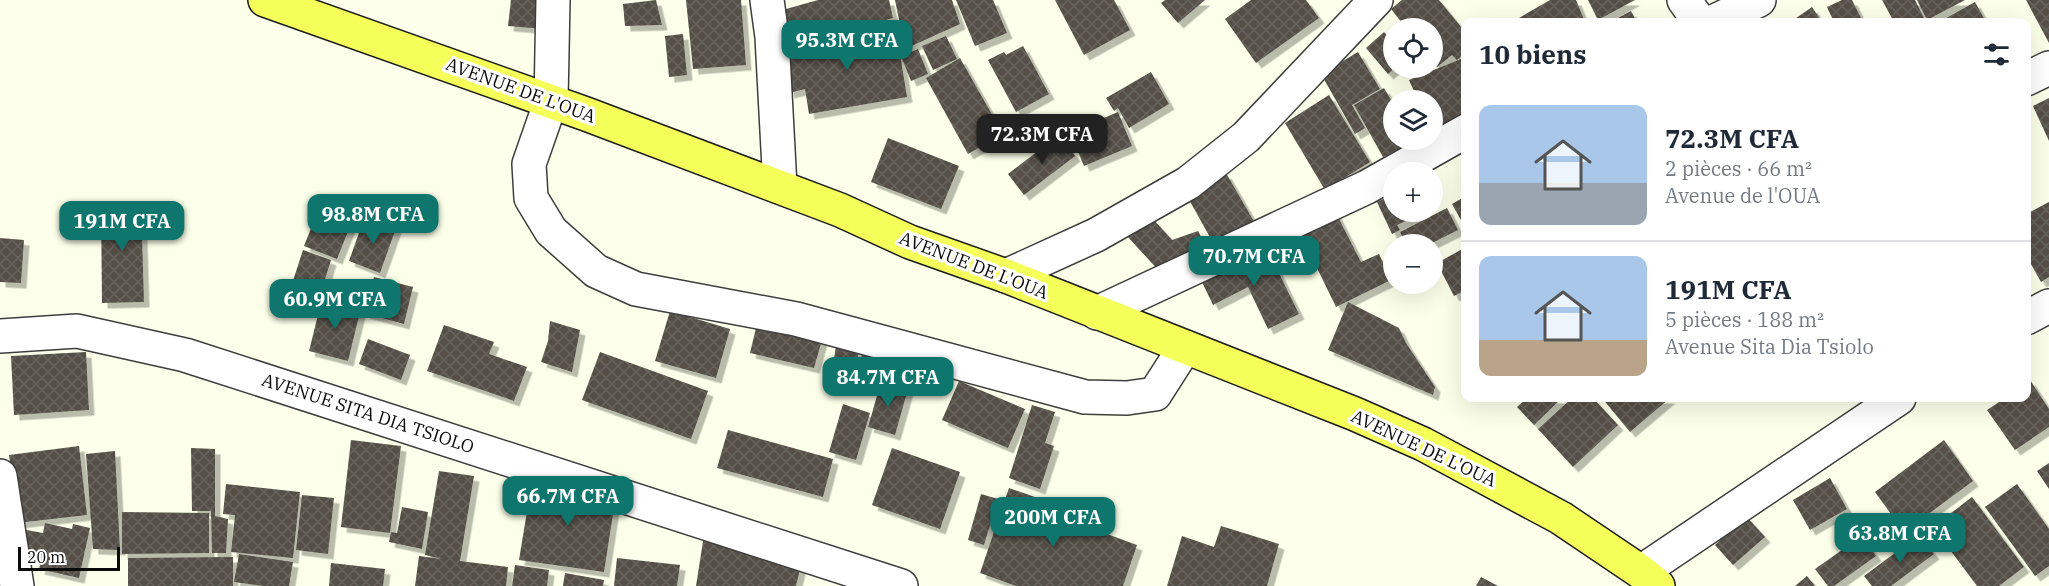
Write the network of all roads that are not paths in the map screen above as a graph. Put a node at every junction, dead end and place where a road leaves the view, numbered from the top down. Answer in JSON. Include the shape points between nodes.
{"nodes":[{"id":1,"x":265,"y":0,"type":"edge"},
{"id":2,"x":553,"y":0,"type":"edge"},
{"id":3,"x":766,"y":0,"type":"edge"},
{"id":4,"x":1376,"y":0,"type":"edge"},
{"id":5,"x":1684,"y":0,"type":"edge"},
{"id":6,"x":1759,"y":0,"type":"edge"},
{"id":7,"x":1697,"y":18,"type":"edge"},
{"id":8,"x":1721,"y":18,"type":"edge"},
{"id":9,"x":2049,"y":68,"type":"edge"},
{"id":10,"x":2031,"y":77,"type":"edge"},
{"id":11,"x":551,"y":101,"type":"junction"},
{"id":12,"x":1461,"y":134,"type":"edge"},
{"id":13,"x":780,"y":187,"type":"junction"},
{"id":14,"x":1006,"y":276,"type":"junction"},
{"id":15,"x":2049,"y":306,"type":"edge"},
{"id":16,"x":1097,"y":314,"type":"junction"},
{"id":17,"x":2031,"y":315,"type":"edge"},
{"id":18,"x":0,"y":336,"type":"edge"},
{"id":19,"x":1185,"y":347,"type":"junction"},
{"id":20,"x":1893,"y":402,"type":"edge"},
{"id":21,"x":0,"y":476,"type":"edge"},
{"id":22,"x":1650,"y":579,"type":"edge"},
{"id":23,"x":17,"y":586,"type":"edge"},
{"id":24,"x":902,"y":586,"type":"edge"}],
"edges":[{"from":1,"to":11,"type":"main road","name":"AVENUE DE L'OUA"},
{"from":2,"to":11,"type":"street"},
{"from":3,"to":13,"type":"street","via":[[772,37]]},
{"from":4,"to":14,"type":"street","via":[[1246,136],[1188,183],[1096,235]]},
{"from":5,"to":7,"type":"street"},
{"from":6,"to":8,"type":"street"},
{"from":9,"to":10,"type":"street"},
{"from":11,"to":13,"type":"main road","name":"AVENUE DE L'OUA"},
{"from":11,"to":19,"type":"street","via":[[529,164],[531,198],[551,231],[596,271],[636,288],[796,319],[1085,397],[1155,394]]},
{"from":12,"to":16,"type":"street","via":[[1367,187]]},
{"from":13,"to":14,"type":"main road","name":"AVENUE DE L'OUA","via":[[910,242]]},
{"from":14,"to":16,"type":"main road","name":"AVENUE DE L'OUA"},
{"from":15,"to":17,"type":"street"},
{"from":16,"to":19,"type":"main road","name":"AVENUE DE L'OUA"},
{"from":18,"to":24,"type":"street","name":"AVENUE SITA DIA TSIOLO","via":[[77,332],[185,355]]},
{"from":19,"to":22,"type":"main road","name":"AVENUE DE L'OUA","via":[[1423,444],[1561,518]]},
{"from":20,"to":22,"type":"street"},
{"from":21,"to":23,"type":"street"}]}
